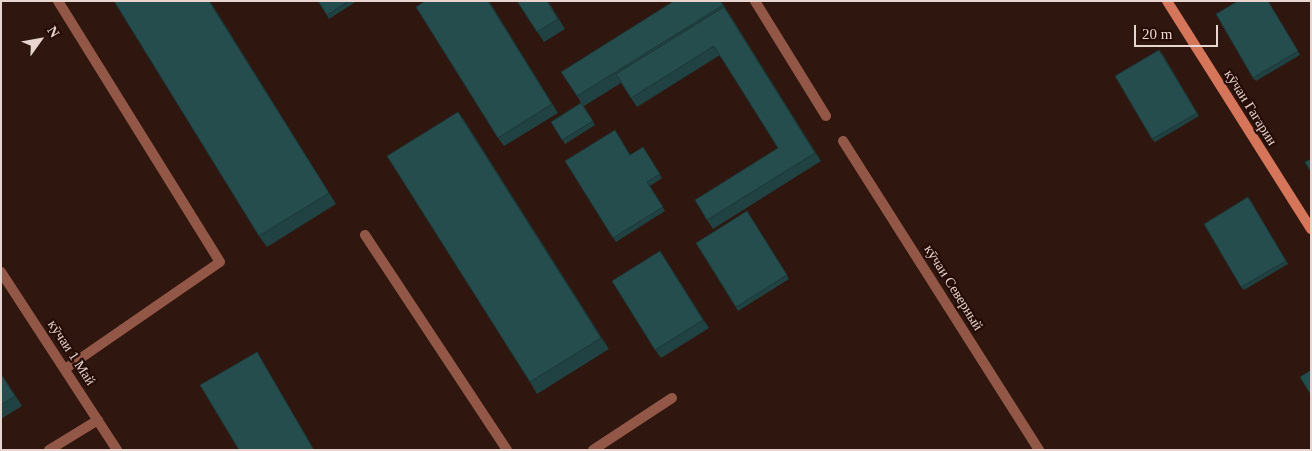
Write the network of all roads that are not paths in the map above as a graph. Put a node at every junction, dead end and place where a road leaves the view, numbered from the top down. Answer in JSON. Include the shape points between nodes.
{"nodes":[{"id":1,"x":58,"y":1,"type":"edge"},
{"id":2,"x":756,"y":1,"type":"edge"},
{"id":3,"x":1167,"y":1,"type":"edge"},
{"id":4,"x":826,"y":116,"type":"dead end"},
{"id":5,"x":843,"y":141,"type":"dead end"},
{"id":6,"x":1311,"y":230,"type":"edge"},
{"id":7,"x":365,"y":235,"type":"dead end"},
{"id":8,"x":1,"y":272,"type":"edge"},
{"id":9,"x":65,"y":369,"type":"junction"},
{"id":10,"x":672,"y":398,"type":"dead end"},
{"id":11,"x":98,"y":420,"type":"junction"},
{"id":12,"x":49,"y":450,"type":"edge"},
{"id":13,"x":117,"y":450,"type":"edge"},
{"id":14,"x":507,"y":450,"type":"edge"},
{"id":15,"x":593,"y":450,"type":"edge"},
{"id":16,"x":1039,"y":450,"type":"edge"}],
"edges":[{"from":1,"to":9,"type":"street","via":[[220,262]]},
{"from":2,"to":4,"type":"street"},
{"from":3,"to":6,"type":"main road","name":"кӯчаи Гагарин"},
{"from":5,"to":16,"type":"street","name":"кӯчаи Северный"},
{"from":7,"to":14,"type":"street"},
{"from":8,"to":9,"type":"street","name":"кӯчаи 1 Май"},
{"from":9,"to":11,"type":"street","name":"кӯчаи 1 Май"},
{"from":10,"to":15,"type":"street"},
{"from":11,"to":12,"type":"street"},
{"from":11,"to":13,"type":"street","name":"кӯчаи 1 Май"}]}
